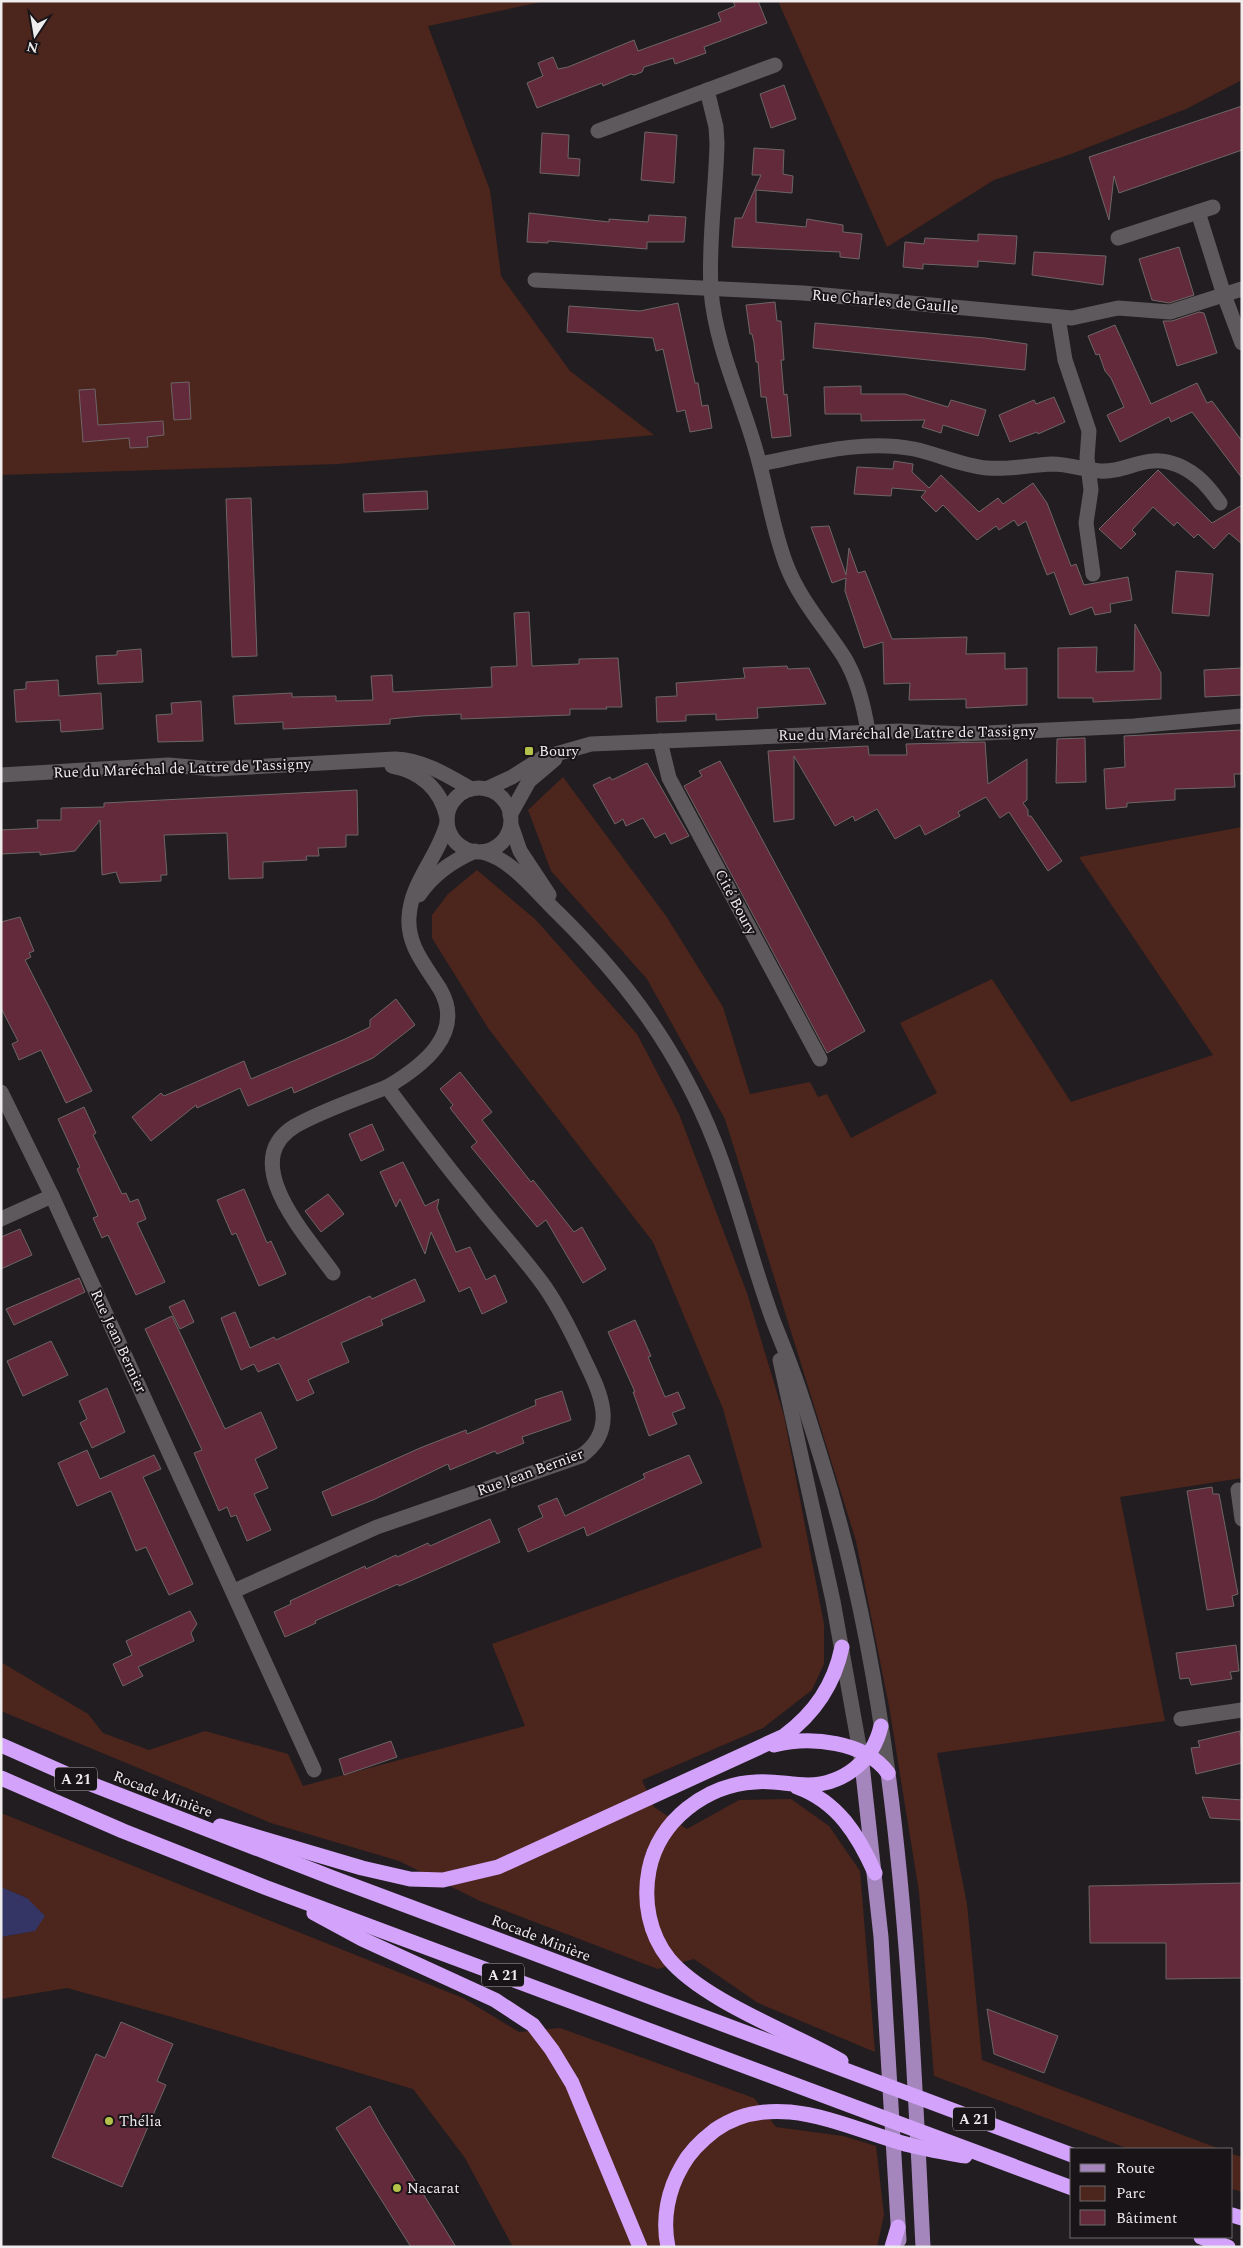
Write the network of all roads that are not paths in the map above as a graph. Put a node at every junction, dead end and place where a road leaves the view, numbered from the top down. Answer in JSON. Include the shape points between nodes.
{"nodes":[{"id":1,"x":775,"y":65,"type":"dead end"},
{"id":2,"x":707,"y":90,"type":"junction"},
{"id":3,"x":598,"y":132,"type":"dead end"},
{"id":4,"x":1213,"y":207,"type":"dead end"},
{"id":5,"x":1198,"y":212,"type":"junction"},
{"id":6,"x":1118,"y":238,"type":"dead end"},
{"id":7,"x":535,"y":280,"type":"dead end"},
{"id":8,"x":711,"y":289,"type":"junction"},
{"id":9,"x":1242,"y":289,"type":"edge"},
{"id":10,"x":1224,"y":295,"type":"junction"},
{"id":11,"x":1058,"y":317,"type":"junction"},
{"id":12,"x":1242,"y":343,"type":"edge"},
{"id":13,"x":760,"y":464,"type":"junction"},
{"id":14,"x":1088,"y":469,"type":"junction"},
{"id":15,"x":1220,"y":503,"type":"dead end"},
{"id":16,"x":1093,"y":574,"type":"dead end"},
{"id":17,"x":1242,"y":716,"type":"edge"},
{"id":18,"x":868,"y":732,"type":"junction"},
{"id":19,"x":660,"y":741,"type":"junction"},
{"id":20,"x":572,"y":749,"type":"junction"},
{"id":21,"x":363,"y":761,"type":"junction"},
{"id":22,"x":1,"y":775,"type":"edge"},
{"id":23,"x":478,"y":789,"type":"junction"},
{"id":24,"x":447,"y":820,"type":"junction"},
{"id":25,"x":510,"y":820,"type":"junction"},
{"id":26,"x":478,"y":851,"type":"junction"},
{"id":27,"x":409,"y":916,"type":"junction"},
{"id":28,"x":581,"y":936,"type":"junction"},
{"id":29,"x":820,"y":1059,"type":"dead end"},
{"id":30,"x":387,"y":1087,"type":"junction"},
{"id":31,"x":1,"y":1092,"type":"edge"},
{"id":32,"x":52,"y":1196,"type":"junction"},
{"id":33,"x":1,"y":1219,"type":"edge"},
{"id":34,"x":333,"y":1273,"type":"dead end"},
{"id":35,"x":768,"y":1307,"type":"junction"},
{"id":36,"x":1238,"y":1490,"type":"dead end"},
{"id":37,"x":1242,"y":1519,"type":"edge"},
{"id":38,"x":234,"y":1591,"type":"junction"},
{"id":39,"x":842,"y":1646,"type":"junction"},
{"id":40,"x":1242,"y":1710,"type":"edge"},
{"id":41,"x":1181,"y":1718,"type":"dead end"},
{"id":42,"x":881,"y":1726,"type":"junction"},
{"id":43,"x":1,"y":1745,"type":"edge"},
{"id":44,"x":760,"y":1749,"type":"junction"},
{"id":45,"x":864,"y":1757,"type":"junction"},
{"id":46,"x":314,"y":1770,"type":"dead end"},
{"id":47,"x":888,"y":1773,"type":"junction"},
{"id":48,"x":1,"y":1778,"type":"edge"},
{"id":49,"x":781,"y":1782,"type":"junction"},
{"id":50,"x":153,"y":1809,"type":"junction"},
{"id":51,"x":875,"y":1873,"type":"junction"},
{"id":52,"x":267,"y":1888,"type":"junction"},
{"id":53,"x":877,"y":2082,"type":"junction"},
{"id":54,"x":1070,"y":2154,"type":"edge"},
{"id":55,"x":1007,"y":2164,"type":"junction"},
{"id":56,"x":1070,"y":2187,"type":"edge"},
{"id":57,"x":898,"y":2227,"type":"junction"},
{"id":58,"x":1204,"y":2238,"type":"edge"},
{"id":59,"x":640,"y":2247,"type":"edge"},
{"id":60,"x":668,"y":2247,"type":"edge"},
{"id":61,"x":892,"y":2247,"type":"edge"},
{"id":62,"x":899,"y":2247,"type":"edge"},
{"id":63,"x":923,"y":2247,"type":"edge"},
{"id":64,"x":1228,"y":2247,"type":"edge"}],
"edges":[{"from":1,"to":2,"type":"street"},
{"from":2,"to":3,"type":"street"},
{"from":2,"to":8,"type":"street","via":[[717,143]]},
{"from":4,"to":5,"type":"street"},
{"from":5,"to":6,"type":"street"},
{"from":5,"to":10,"type":"street"},
{"from":7,"to":8,"type":"street","name":"Rue Charles de Gaulle"},
{"from":8,"to":11,"type":"street","name":"Rue Charles de Gaulle","via":[[803,293]]},
{"from":8,"to":13,"type":"street","via":[[720,343]]},
{"from":9,"to":10,"type":"street","name":"Rue Charles de Gaulle"},
{"from":10,"to":11,"type":"street","name":"Rue Charles de Gaulle","via":[[1164,313],[1129,307],[1085,316]]},
{"from":10,"to":12,"type":"street"},
{"from":11,"to":14,"type":"street","via":[[1065,360],[1088,421]]},
{"from":13,"to":14,"type":"street","via":[[866,445],[914,449],[987,468],[1051,464]]},
{"from":13,"to":18,"type":"street","via":[[776,537],[786,565],[859,688]]},
{"from":14,"to":15,"type":"street","via":[[1102,471],[1141,462],[1165,462],[1195,475]]},
{"from":14,"to":16,"type":"street","via":[[1092,490],[1086,535]]},
{"from":17,"to":18,"type":"street","name":"Rue du Maréchal de Lattre de Tassigny","via":[[1143,726],[963,734]]},
{"from":18,"to":19,"type":"street","name":"Rue du Maréchal de Lattre de Tassigny"},
{"from":19,"to":20,"type":"street","name":"Rue du Maréchal de Lattre de Tassigny","via":[[603,743]]},
{"from":19,"to":29,"type":"street","name":"Cité Boury","via":[[669,778]]},
{"from":20,"to":23,"type":"street","name":"Rue du Maréchal de Lattre de Tassigny","via":[[542,758],[512,778]]},
{"from":20,"to":25,"type":"street","name":"Rue du Maréchal de Lattre de Tassigny","via":[[529,781]]},
{"from":21,"to":22,"type":"street","name":"Rue du Maréchal de Lattre de Tassigny","via":[[215,769],[168,765]]},
{"from":21,"to":23,"type":"street","name":"Rue du Maréchal de Lattre de Tassigny","via":[[413,761]]},
{"from":21,"to":24,"type":"street","name":"Rue du Maréchal de Lattre de Tassigny","via":[[399,767],[418,775],[438,794]]},
{"from":23,"to":24,"type":"street","via":[[454,799]]},
{"from":23,"to":25,"type":"street","via":[[502,798]]},
{"from":24,"to":26,"type":"street","via":[[454,840],[461,846]]},
{"from":24,"to":27,"type":"street","via":[[440,843],[419,879]]},
{"from":25,"to":26,"type":"street","via":[[502,841],[491,849]]},
{"from":25,"to":28,"type":"street","via":[[516,843],[531,868]]},
{"from":26,"to":27,"type":"street","via":[[452,862],[430,880]]},
{"from":26,"to":28,"type":"street","via":[[494,856],[516,872]]},
{"from":27,"to":30,"type":"street","via":[[413,944],[446,1002],[447,1021],[441,1041],[433,1052]]},
{"from":28,"to":35,"type":"street","via":[[629,990],[683,1072],[716,1146]]},
{"from":30,"to":34,"type":"street","via":[[296,1126],[281,1139],[273,1156],[273,1175],[280,1197]]},
{"from":30,"to":38,"type":"street","name":"Rue Jean Bernier","via":[[556,1304],[601,1395],[604,1414],[600,1434],[589,1450],[575,1458],[377,1527]]},
{"from":31,"to":32,"type":"street","name":"Rue Jean Bernier"},
{"from":32,"to":33,"type":"street"},
{"from":32,"to":38,"type":"street","name":"Rue Jean Bernier"},
{"from":35,"to":39,"type":"street"},
{"from":35,"to":42,"type":"street","via":[[790,1364],[832,1496],[860,1608]]},
{"from":36,"to":37,"type":"street"},
{"from":38,"to":46,"type":"street","name":"Rue Jean Bernier"},
{"from":39,"to":44,"type":"highway","via":[[834,1675],[816,1708],[784,1736]]},
{"from":39,"to":45,"type":"street"},
{"from":40,"to":41,"type":"street"},
{"from":42,"to":45,"type":"highway","via":[[878,1738]]},
{"from":42,"to":47,"type":"street"},
{"from":43,"to":50,"type":"highway","name":"Rocade Minière","number":"A 21"},
{"from":44,"to":45,"type":"highway","via":[[797,1741],[828,1743]]},
{"from":44,"to":50,"type":"highway","via":[[498,1867],[443,1880],[394,1877]]},
{"from":45,"to":47,"type":"highway","via":[[882,1765]]},
{"from":45,"to":49,"type":"highway","via":[[842,1776],[823,1783]]},
{"from":45,"to":51,"type":"main road"},
{"from":47,"to":63,"type":"main road","via":[[904,1903]]},
{"from":48,"to":52,"type":"highway","number":"A 21"},
{"from":49,"to":51,"type":"highway","via":[[814,1794],[835,1809],[860,1841]]},
{"from":49,"to":53,"type":"highway","via":[[757,1781],[724,1788],[704,1797],[680,1815],[661,1839],[650,1868],[646,1898],[651,1923],[670,1961],[698,1984]]},
{"from":50,"to":53,"type":"highway","name":"Rocade Minière","number":"A 21"},
{"from":51,"to":57,"type":"main road"},
{"from":52,"to":55,"type":"highway","number":"A 21"},
{"from":52,"to":59,"type":"highway","via":[[362,1939],[494,2000],[533,2025],[572,2083]]},
{"from":53,"to":54,"type":"highway","name":"Rocade Minière","number":"A 21"},
{"from":55,"to":56,"type":"highway","number":"A 21"},
{"from":55,"to":60,"type":"highway","via":[[902,2143],[804,2113],[749,2115],[721,2127],[686,2158],[667,2207]]},
{"from":57,"to":61,"type":"highway"},
{"from":57,"to":62,"type":"main road"},
{"from":58,"to":64,"type":"highway"}]}
